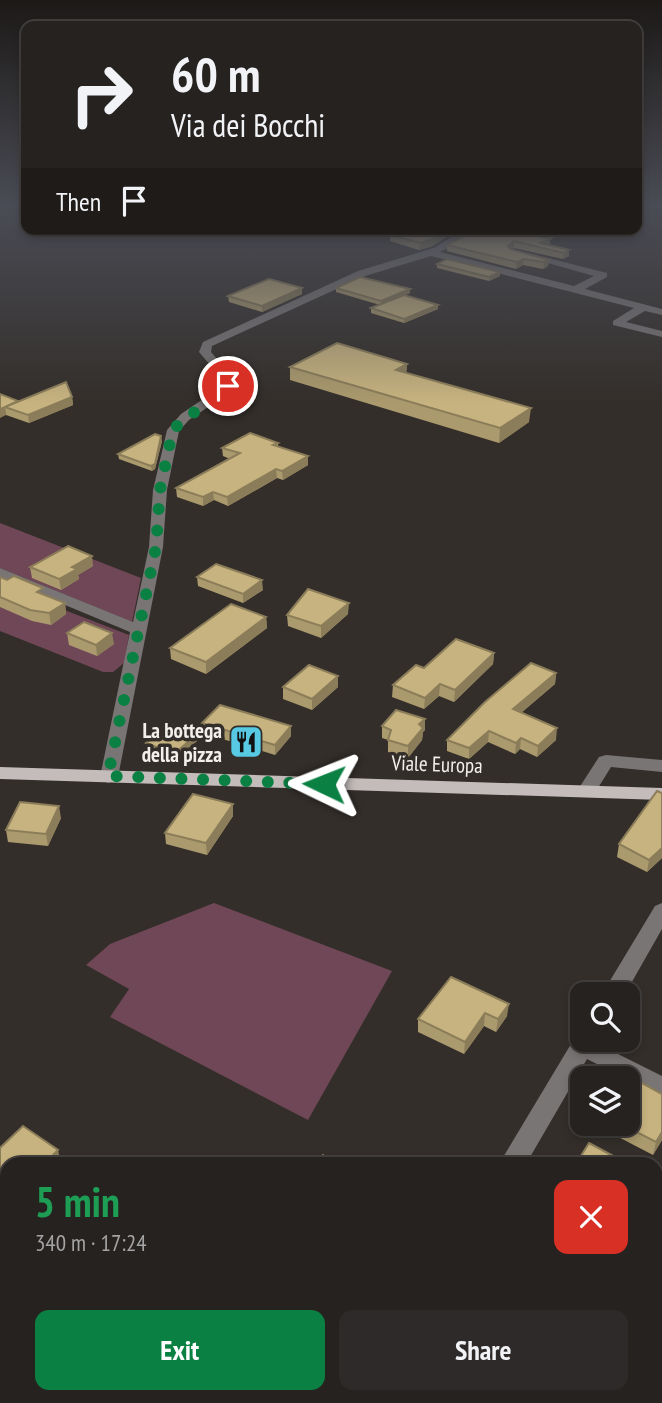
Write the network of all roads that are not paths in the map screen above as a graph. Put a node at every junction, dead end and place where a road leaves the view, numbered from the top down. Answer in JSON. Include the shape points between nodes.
{"nodes":[{"id":1,"x":367,"y":273,"type":"edge"},
{"id":2,"x":513,"y":273,"type":"edge"},
{"id":3,"x":597,"y":273,"type":"edge"},
{"id":4,"x":575,"y":289,"type":"junction"},
{"id":5,"x":644,"y":307,"type":"junction"},
{"id":6,"x":662,"y":312,"type":"edge"},
{"id":7,"x":662,"y":334,"type":"edge"},
{"id":8,"x":0,"y":573,"type":"edge"},
{"id":9,"x":139,"y":630,"type":"junction"},
{"id":10,"x":662,"y":766,"type":"edge"},
{"id":11,"x":0,"y":773,"type":"edge"},
{"id":12,"x":108,"y":776,"type":"junction"},
{"id":13,"x":586,"y":792,"type":"junction"},
{"id":14,"x":662,"y":794,"type":"edge"},
{"id":15,"x":662,"y":911,"type":"edge"},
{"id":16,"x":620,"y":982,"type":"edge"},
{"id":17,"x":579,"y":1052,"type":"edge"},
{"id":18,"x":600,"y":1052,"type":"edge"},
{"id":19,"x":662,"y":1087,"type":"edge"},
{"id":20,"x":516,"y":1157,"type":"edge"}],
"edges":[{"from":1,"to":9,"type":"street","via":[[207,344],[205,352],[229,380],[228,386],[173,429]]},
{"from":2,"to":4,"type":"street"},
{"from":3,"to":4,"type":"street","via":[[603,275]]},
{"from":4,"to":5,"type":"street"},
{"from":5,"to":6,"type":"street"},
{"from":5,"to":7,"type":"street","via":[[617,323]]},
{"from":8,"to":9,"type":"street"},
{"from":9,"to":12,"type":"street"},
{"from":10,"to":13,"type":"street","via":[[606,761]]},
{"from":11,"to":12,"type":"main road","name":"Viale Europa"},
{"from":12,"to":13,"type":"main road","name":"Viale Europa"},
{"from":13,"to":14,"type":"main road","name":"Viale Europa"},
{"from":15,"to":16,"type":"street"},
{"from":17,"to":20,"type":"street"},
{"from":18,"to":19,"type":"street"}]}
